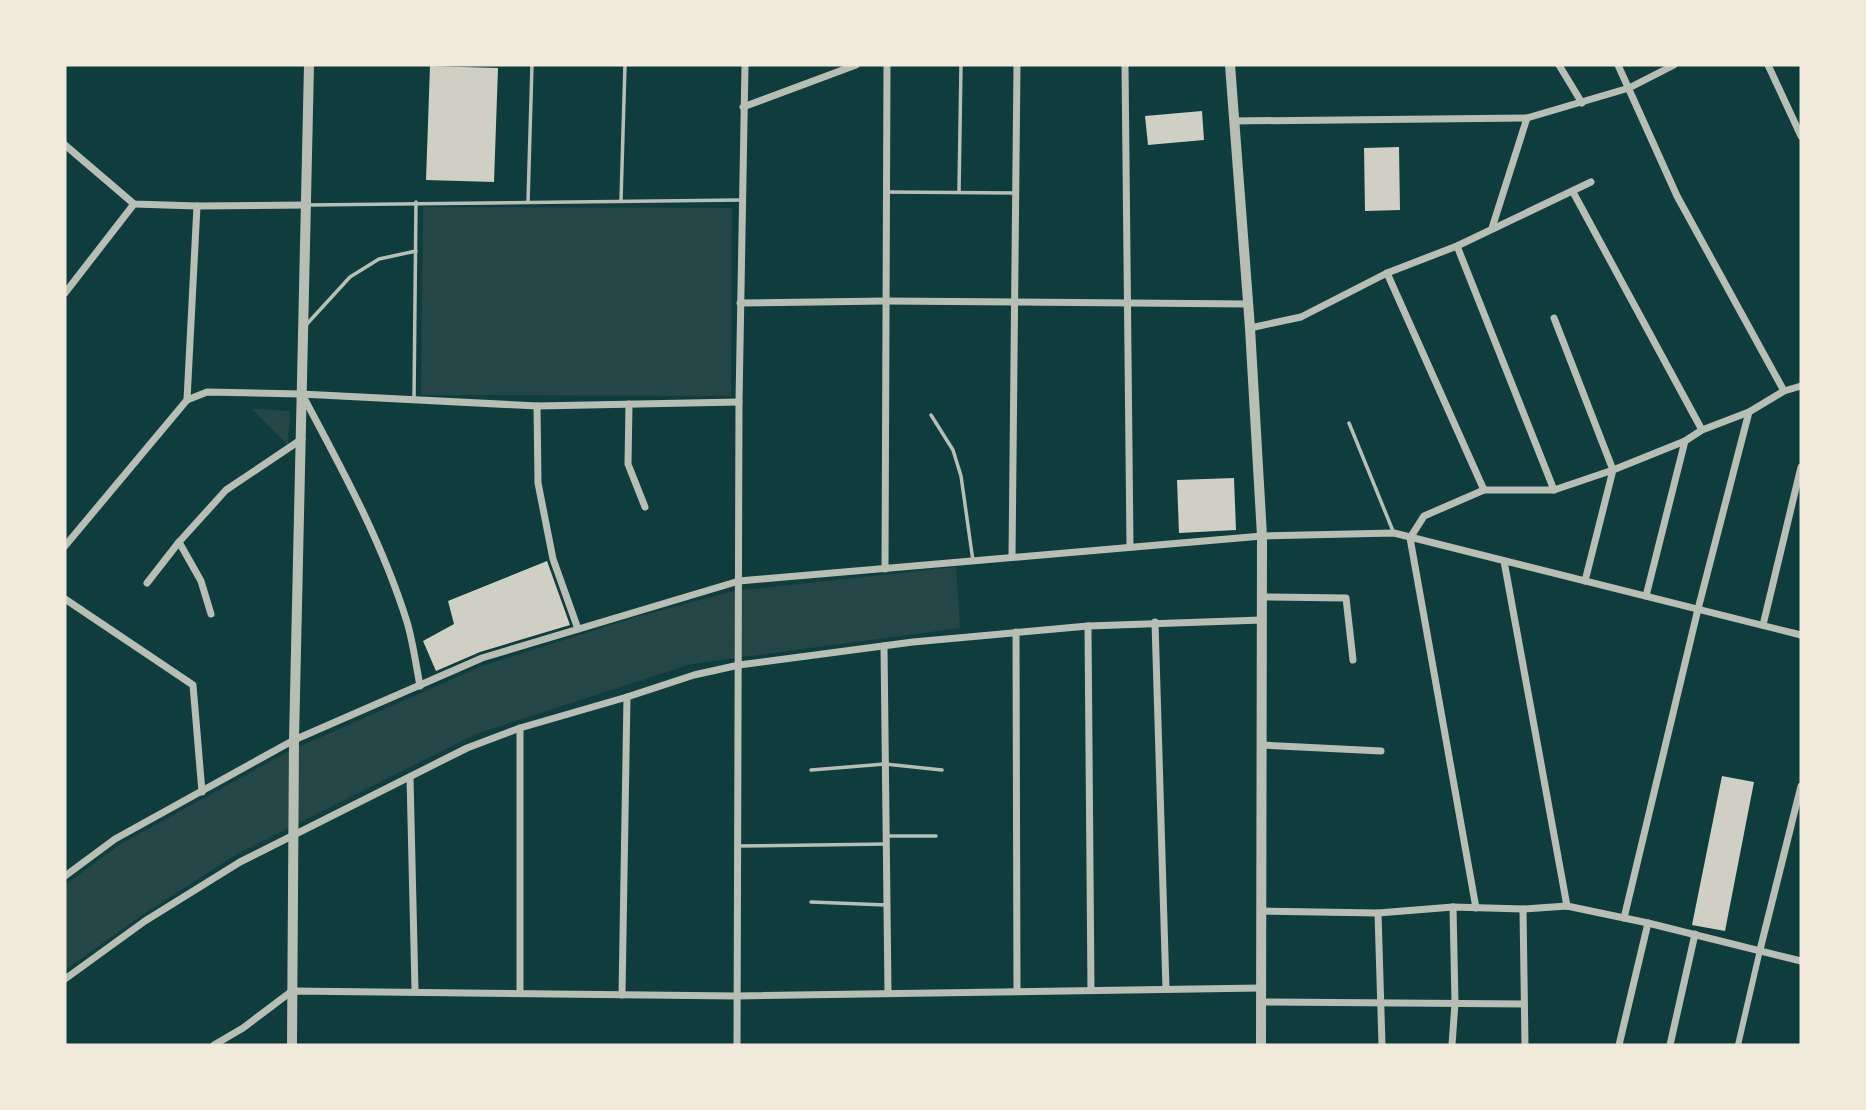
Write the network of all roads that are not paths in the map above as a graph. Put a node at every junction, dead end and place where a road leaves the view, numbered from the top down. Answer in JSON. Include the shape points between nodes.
{"nodes":[{"id":1,"x":309,"y":65,"type":"edge"},
{"id":2,"x":532,"y":65,"type":"edge"},
{"id":3,"x":625,"y":65,"type":"edge"},
{"id":4,"x":745,"y":65,"type":"edge"},
{"id":5,"x":856,"y":65,"type":"edge"},
{"id":6,"x":887,"y":65,"type":"edge"},
{"id":7,"x":961,"y":65,"type":"edge"},
{"id":8,"x":1017,"y":65,"type":"edge"},
{"id":9,"x":1125,"y":65,"type":"edge"},
{"id":10,"x":1230,"y":65,"type":"edge"},
{"id":11,"x":1559,"y":65,"type":"edge"},
{"id":12,"x":1618,"y":65,"type":"edge"},
{"id":13,"x":1675,"y":65,"type":"edge"},
{"id":14,"x":1768,"y":65,"type":"edge"},
{"id":15,"x":1629,"y":88,"type":"junction"},
{"id":16,"x":1582,"y":103,"type":"junction"},
{"id":17,"x":743,"y":107,"type":"junction"},
{"id":18,"x":1527,"y":118,"type":"junction"},
{"id":19,"x":1234,"y":121,"type":"junction"},
{"id":20,"x":1801,"y":136,"type":"edge"},
{"id":21,"x":65,"y":145,"type":"edge"},
{"id":22,"x":1591,"y":182,"type":"dead end"},
{"id":23,"x":886,"y":192,"type":"junction"},
{"id":24,"x":959,"y":192,"type":"junction"},
{"id":25,"x":1573,"y":192,"type":"junction"},
{"id":26,"x":1015,"y":193,"type":"junction"},
{"id":27,"x":621,"y":200,"type":"junction"},
{"id":28,"x":741,"y":200,"type":"junction"},
{"id":29,"x":416,"y":202,"type":"junction"},
{"id":30,"x":528,"y":202,"type":"junction"},
{"id":31,"x":134,"y":204,"type":"junction"},
{"id":32,"x":306,"y":205,"type":"junction"},
{"id":33,"x":197,"y":206,"type":"junction"},
{"id":34,"x":1492,"y":228,"type":"junction"},
{"id":35,"x":1457,"y":246,"type":"junction"},
{"id":36,"x":416,"y":251,"type":"junction"},
{"id":37,"x":1387,"y":273,"type":"junction"},
{"id":38,"x":65,"y":293,"type":"edge"},
{"id":39,"x":884,"y":301,"type":"junction"},
{"id":40,"x":1014,"y":302,"type":"junction"},
{"id":41,"x":740,"y":303,"type":"junction"},
{"id":42,"x":1129,"y":303,"type":"junction"},
{"id":43,"x":1248,"y":304,"type":"junction"},
{"id":44,"x":1554,"y":318,"type":"dead end"},
{"id":45,"x":304,"y":326,"type":"junction"},
{"id":46,"x":1250,"y":328,"type":"junction"},
{"id":47,"x":1801,"y":386,"type":"edge"},
{"id":48,"x":1784,"y":391,"type":"junction"},
{"id":49,"x":301,"y":394,"type":"junction"},
{"id":50,"x":187,"y":400,"type":"junction"},
{"id":51,"x":414,"y":400,"type":"junction"},
{"id":52,"x":739,"y":402,"type":"junction"},
{"id":53,"x":628,"y":404,"type":"junction"},
{"id":54,"x":537,"y":406,"type":"junction"},
{"id":55,"x":1749,"y":412,"type":"junction"},
{"id":56,"x":931,"y":415,"type":"dead end"},
{"id":57,"x":1349,"y":423,"type":"dead end"},
{"id":58,"x":1702,"y":430,"type":"junction"},
{"id":59,"x":302,"y":439,"type":"junction"},
{"id":60,"x":1685,"y":441,"type":"junction"},
{"id":61,"x":1801,"y":467,"type":"edge"},
{"id":62,"x":1613,"y":470,"type":"junction"},
{"id":63,"x":1484,"y":490,"type":"junction"},
{"id":64,"x":1554,"y":490,"type":"junction"},
{"id":65,"x":645,"y":507,"type":"dead end"},
{"id":66,"x":1394,"y":533,"type":"junction"},
{"id":67,"x":1262,"y":536,"type":"junction"},
{"id":68,"x":1410,"y":538,"type":"junction"},
{"id":69,"x":179,"y":542,"type":"junction"},
{"id":70,"x":65,"y":546,"type":"edge"},
{"id":71,"x":1130,"y":547,"type":"junction"},
{"id":72,"x":1012,"y":558,"type":"junction"},
{"id":73,"x":973,"y":561,"type":"junction"},
{"id":74,"x":1504,"y":561,"type":"junction"},
{"id":75,"x":885,"y":569,"type":"junction"},
{"id":76,"x":739,"y":581,"type":"junction"},
{"id":77,"x":1585,"y":581,"type":"junction"},
{"id":78,"x":147,"y":583,"type":"dead end"},
{"id":79,"x":1646,"y":596,"type":"junction"},
{"id":80,"x":1262,"y":597,"type":"junction"},
{"id":81,"x":65,"y":599,"type":"edge"},
{"id":82,"x":1698,"y":609,"type":"junction"},
{"id":83,"x":211,"y":614,"type":"dead end"},
{"id":84,"x":1262,"y":620,"type":"junction"},
{"id":85,"x":1155,"y":622,"type":"junction"},
{"id":86,"x":1763,"y":625,"type":"junction"},
{"id":87,"x":1088,"y":626,"type":"junction"},
{"id":88,"x":578,"y":629,"type":"junction"},
{"id":89,"x":1016,"y":632,"type":"junction"},
{"id":90,"x":1801,"y":635,"type":"edge"},
{"id":91,"x":884,"y":646,"type":"junction"},
{"id":92,"x":1353,"y":660,"type":"dead end"},
{"id":93,"x":739,"y":664,"type":"junction"},
{"id":94,"x":419,"y":685,"type":"junction"},
{"id":95,"x":627,"y":697,"type":"junction"},
{"id":96,"x":520,"y":728,"type":"junction"},
{"id":97,"x":294,"y":740,"type":"junction"},
{"id":98,"x":1262,"y":745,"type":"junction"},
{"id":99,"x":1381,"y":751,"type":"dead end"},
{"id":100,"x":885,"y":764,"type":"junction"},
{"id":101,"x":811,"y":770,"type":"dead end"},
{"id":102,"x":942,"y":770,"type":"dead end"},
{"id":103,"x":410,"y":777,"type":"junction"},
{"id":104,"x":1801,"y":786,"type":"edge"},
{"id":105,"x":202,"y":792,"type":"junction"},
{"id":106,"x":295,"y":833,"type":"junction"},
{"id":107,"x":936,"y":836,"type":"dead end"},
{"id":108,"x":886,"y":840,"type":"junction"},
{"id":109,"x":738,"y":846,"type":"junction"},
{"id":110,"x":65,"y":876,"type":"edge"},
{"id":111,"x":811,"y":902,"type":"dead end"},
{"id":112,"x":887,"y":905,"type":"junction"},
{"id":113,"x":1567,"y":906,"type":"junction"},
{"id":114,"x":1453,"y":907,"type":"junction"},
{"id":115,"x":1475,"y":908,"type":"junction"},
{"id":116,"x":1524,"y":909,"type":"junction"},
{"id":117,"x":1261,"y":911,"type":"junction"},
{"id":118,"x":1378,"y":913,"type":"junction"},
{"id":119,"x":1624,"y":918,"type":"junction"},
{"id":120,"x":1648,"y":923,"type":"junction"},
{"id":121,"x":1695,"y":934,"type":"junction"},
{"id":122,"x":1760,"y":950,"type":"junction"},
{"id":123,"x":1801,"y":961,"type":"edge"},
{"id":124,"x":65,"y":979,"type":"edge"},
{"id":125,"x":1260,"y":988,"type":"junction"},
{"id":126,"x":1166,"y":989,"type":"junction"},
{"id":127,"x":292,"y":990,"type":"junction"},
{"id":128,"x":415,"y":990,"type":"junction"},
{"id":129,"x":1091,"y":990,"type":"junction"},
{"id":130,"x":1017,"y":991,"type":"junction"},
{"id":131,"x":520,"y":993,"type":"junction"},
{"id":132,"x":888,"y":993,"type":"junction"},
{"id":133,"x":622,"y":995,"type":"junction"},
{"id":134,"x":737,"y":996,"type":"junction"},
{"id":135,"x":1260,"y":1002,"type":"junction"},
{"id":136,"x":1455,"y":1003,"type":"junction"},
{"id":137,"x":1380,"y":1004,"type":"junction"},
{"id":138,"x":1524,"y":1004,"type":"junction"},
{"id":139,"x":214,"y":1045,"type":"edge"},
{"id":140,"x":292,"y":1045,"type":"edge"},
{"id":141,"x":737,"y":1045,"type":"edge"},
{"id":142,"x":1261,"y":1045,"type":"edge"},
{"id":143,"x":1382,"y":1045,"type":"edge"},
{"id":144,"x":1452,"y":1045,"type":"edge"},
{"id":145,"x":1525,"y":1045,"type":"edge"},
{"id":146,"x":1619,"y":1045,"type":"edge"},
{"id":147,"x":1670,"y":1045,"type":"edge"},
{"id":148,"x":1738,"y":1045,"type":"edge"}],
"edges":[{"from":1,"to":32,"type":"street"},
{"from":2,"to":30,"type":"lane"},
{"from":3,"to":27,"type":"lane"},
{"from":4,"to":17,"type":"street"},
{"from":5,"to":17,"type":"street"},
{"from":6,"to":23,"type":"street"},
{"from":7,"to":24,"type":"lane"},
{"from":8,"to":26,"type":"street"},
{"from":9,"to":42,"type":"street"},
{"from":10,"to":19,"type":"street"},
{"from":11,"to":16,"type":"street"},
{"from":12,"to":15,"type":"street"},
{"from":13,"to":15,"type":"street"},
{"from":14,"to":20,"type":"street"},
{"from":15,"to":16,"type":"street"},
{"from":15,"to":48,"type":"street","via":[[1677,196]]},
{"from":16,"to":18,"type":"street"},
{"from":17,"to":28,"type":"street"},
{"from":18,"to":19,"type":"street"},
{"from":18,"to":34,"type":"street"},
{"from":19,"to":43,"type":"street"},
{"from":21,"to":31,"type":"street"},
{"from":22,"to":25,"type":"street"},
{"from":23,"to":24,"type":"lane"},
{"from":23,"to":39,"type":"street"},
{"from":24,"to":26,"type":"lane"},
{"from":25,"to":34,"type":"street"},
{"from":25,"to":58,"type":"street"},
{"from":26,"to":40,"type":"street"},
{"from":27,"to":28,"type":"lane"},
{"from":27,"to":30,"type":"lane"},
{"from":28,"to":41,"type":"street"},
{"from":29,"to":30,"type":"lane"},
{"from":29,"to":32,"type":"lane"},
{"from":29,"to":36,"type":"lane"},
{"from":31,"to":33,"type":"street"},
{"from":31,"to":38,"type":"street"},
{"from":32,"to":33,"type":"street"},
{"from":32,"to":45,"type":"street"},
{"from":33,"to":50,"type":"street"},
{"from":34,"to":35,"type":"street"},
{"from":35,"to":37,"type":"street"},
{"from":35,"to":64,"type":"street"},
{"from":36,"to":45,"type":"lane","via":[[379,259],[350,277]]},
{"from":36,"to":51,"type":"lane"},
{"from":37,"to":46,"type":"street","via":[[1301,317]]},
{"from":37,"to":63,"type":"street"},
{"from":39,"to":40,"type":"street"},
{"from":39,"to":41,"type":"street"},
{"from":39,"to":75,"type":"street"},
{"from":40,"to":42,"type":"street"},
{"from":40,"to":72,"type":"street"},
{"from":41,"to":52,"type":"street"},
{"from":42,"to":43,"type":"street"},
{"from":42,"to":71,"type":"street"},
{"from":43,"to":46,"type":"street"},
{"from":44,"to":62,"type":"street"},
{"from":45,"to":49,"type":"street"},
{"from":46,"to":67,"type":"street"},
{"from":47,"to":48,"type":"street"},
{"from":48,"to":55,"type":"street"},
{"from":49,"to":50,"type":"street","via":[[207,392]]},
{"from":49,"to":51,"type":"street"},
{"from":49,"to":59,"type":"street"},
{"from":49,"to":94,"type":"street","via":[[351,484],[384,557],[408,624]]},
{"from":50,"to":70,"type":"street"},
{"from":51,"to":54,"type":"street"},
{"from":52,"to":53,"type":"street"},
{"from":52,"to":76,"type":"street"},
{"from":53,"to":54,"type":"street"},
{"from":53,"to":65,"type":"street","via":[[628,464]]},
{"from":54,"to":88,"type":"street","via":[[538,482],[553,559]]},
{"from":55,"to":58,"type":"street"},
{"from":55,"to":82,"type":"street"},
{"from":56,"to":73,"type":"lane","via":[[953,450],[961,476]]},
{"from":57,"to":66,"type":"lane"},
{"from":58,"to":60,"type":"street"},
{"from":59,"to":69,"type":"street","via":[[226,490]]},
{"from":59,"to":97,"type":"street"},
{"from":60,"to":62,"type":"street"},
{"from":60,"to":79,"type":"street"},
{"from":61,"to":86,"type":"street"},
{"from":62,"to":64,"type":"street"},
{"from":62,"to":77,"type":"street"},
{"from":63,"to":64,"type":"street"},
{"from":63,"to":68,"type":"street","via":[[1424,516]]},
{"from":66,"to":67,"type":"street"},
{"from":66,"to":68,"type":"street"},
{"from":67,"to":71,"type":"street"},
{"from":67,"to":80,"type":"street"},
{"from":68,"to":74,"type":"street"},
{"from":68,"to":115,"type":"street"},
{"from":69,"to":78,"type":"street"},
{"from":69,"to":83,"type":"street","via":[[201,581]]},
{"from":71,"to":72,"type":"street"},
{"from":72,"to":73,"type":"street"},
{"from":73,"to":75,"type":"street"},
{"from":74,"to":77,"type":"street"},
{"from":74,"to":113,"type":"street"},
{"from":75,"to":76,"type":"street"},
{"from":76,"to":88,"type":"street"},
{"from":76,"to":93,"type":"street"},
{"from":77,"to":79,"type":"street"},
{"from":79,"to":82,"type":"street"},
{"from":80,"to":84,"type":"street"},
{"from":80,"to":92,"type":"street","via":[[1346,598]]},
{"from":81,"to":105,"type":"street","via":[[192,685]]},
{"from":82,"to":86,"type":"street"},
{"from":82,"to":119,"type":"street"},
{"from":84,"to":85,"type":"street"},
{"from":84,"to":98,"type":"street"},
{"from":85,"to":87,"type":"street"},
{"from":85,"to":126,"type":"street"},
{"from":86,"to":90,"type":"street"},
{"from":87,"to":89,"type":"street"},
{"from":87,"to":129,"type":"street"},
{"from":88,"to":94,"type":"street","via":[[482,658]]},
{"from":89,"to":91,"type":"street"},
{"from":89,"to":130,"type":"street"},
{"from":91,"to":93,"type":"street"},
{"from":91,"to":100,"type":"street"},
{"from":93,"to":95,"type":"street"},
{"from":93,"to":109,"type":"street"},
{"from":94,"to":97,"type":"street"},
{"from":95,"to":96,"type":"street"},
{"from":95,"to":133,"type":"street"},
{"from":96,"to":103,"type":"street"},
{"from":96,"to":131,"type":"street"},
{"from":97,"to":105,"type":"street"},
{"from":97,"to":106,"type":"street"},
{"from":98,"to":99,"type":"street"},
{"from":98,"to":117,"type":"street"},
{"from":100,"to":101,"type":"lane"},
{"from":100,"to":102,"type":"lane"},
{"from":100,"to":108,"type":"street"},
{"from":103,"to":106,"type":"street"},
{"from":103,"to":128,"type":"street"},
{"from":104,"to":122,"type":"street"},
{"from":105,"to":110,"type":"street","via":[[116,839]]},
{"from":106,"to":124,"type":"street","via":[[145,921]]},
{"from":106,"to":127,"type":"street"},
{"from":107,"to":108,"type":"lane"},
{"from":108,"to":109,"type":"lane"},
{"from":108,"to":112,"type":"street"},
{"from":109,"to":134,"type":"street"},
{"from":111,"to":112,"type":"lane"},
{"from":112,"to":132,"type":"street"},
{"from":113,"to":116,"type":"street"},
{"from":113,"to":119,"type":"street"},
{"from":114,"to":115,"type":"street"},
{"from":114,"to":118,"type":"street"},
{"from":114,"to":136,"type":"street"},
{"from":115,"to":116,"type":"street"},
{"from":116,"to":138,"type":"street"},
{"from":117,"to":118,"type":"street"},
{"from":117,"to":125,"type":"street"},
{"from":118,"to":137,"type":"street"},
{"from":119,"to":120,"type":"street"},
{"from":120,"to":121,"type":"street"},
{"from":120,"to":146,"type":"street"},
{"from":121,"to":122,"type":"street"},
{"from":121,"to":147,"type":"street"},
{"from":122,"to":123,"type":"street"},
{"from":122,"to":148,"type":"street"},
{"from":125,"to":126,"type":"street"},
{"from":125,"to":135,"type":"street"},
{"from":126,"to":129,"type":"street"},
{"from":127,"to":128,"type":"street"},
{"from":127,"to":139,"type":"street"},
{"from":127,"to":140,"type":"street"},
{"from":128,"to":131,"type":"street"},
{"from":129,"to":130,"type":"street"},
{"from":130,"to":132,"type":"street"},
{"from":131,"to":133,"type":"street"},
{"from":132,"to":134,"type":"street"},
{"from":133,"to":134,"type":"street"},
{"from":134,"to":141,"type":"street"},
{"from":135,"to":137,"type":"street"},
{"from":135,"to":142,"type":"street"},
{"from":136,"to":137,"type":"street"},
{"from":136,"to":138,"type":"street"},
{"from":136,"to":144,"type":"street"},
{"from":137,"to":143,"type":"street"},
{"from":138,"to":145,"type":"street"}]}
